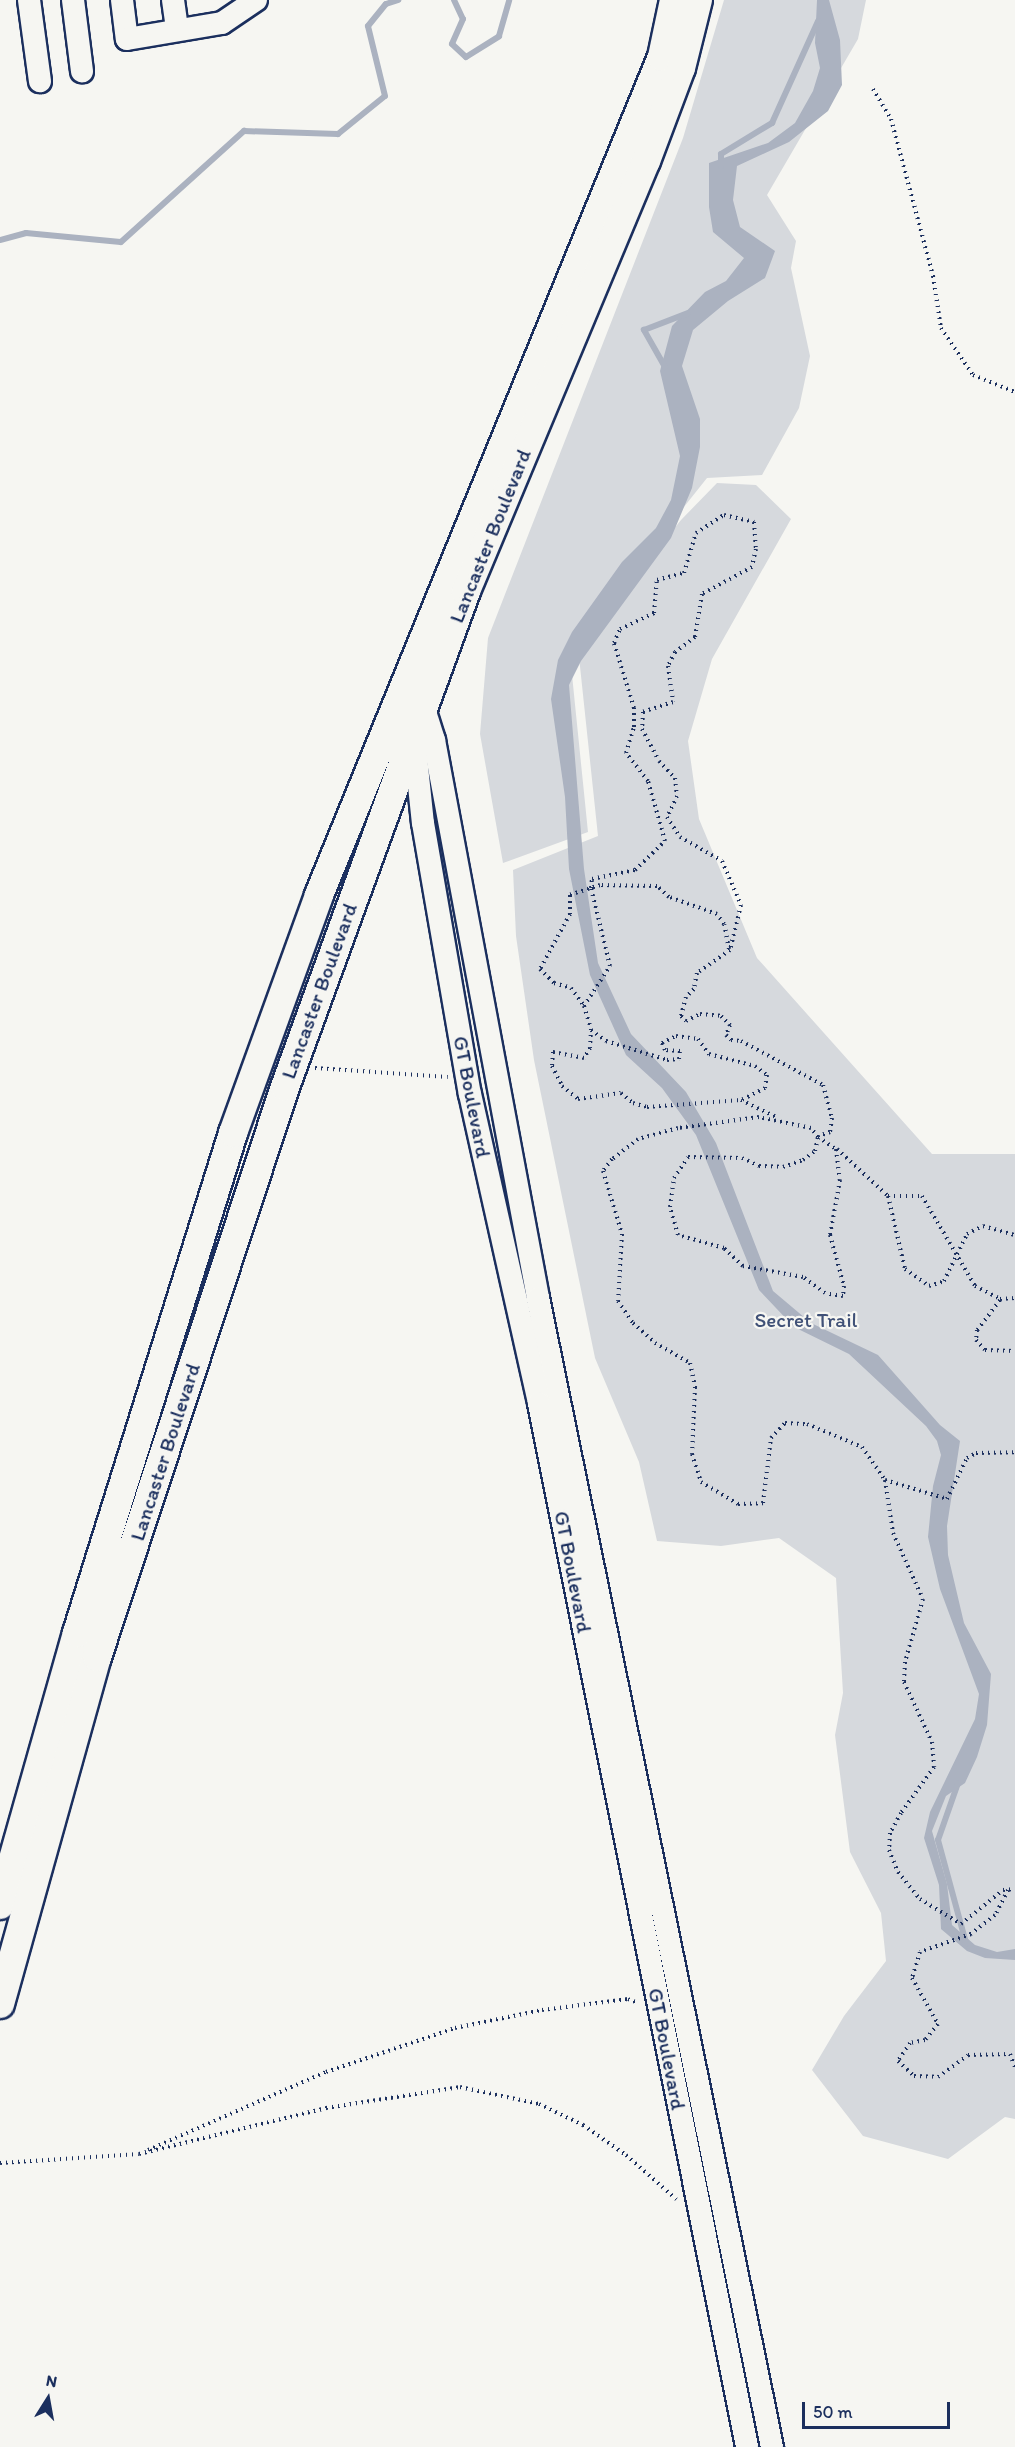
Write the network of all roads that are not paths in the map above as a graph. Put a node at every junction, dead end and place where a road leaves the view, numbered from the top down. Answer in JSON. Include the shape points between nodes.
{"nodes":[{"id":1,"x":29,"y":0,"type":"edge"},
{"id":2,"x":73,"y":0,"type":"edge"},
{"id":3,"x":122,"y":0,"type":"edge"},
{"id":4,"x":173,"y":0,"type":"edge"},
{"id":5,"x":219,"y":0,"type":"edge"},
{"id":6,"x":256,"y":0,"type":"edge"},
{"id":7,"x":674,"y":0,"type":"edge"},
{"id":8,"x":698,"y":0,"type":"edge"},
{"id":9,"x":222,"y":23,"type":"junction"},
{"id":10,"x":177,"y":28,"type":"junction"},
{"id":11,"x":82,"y":71,"type":"dead end"},
{"id":12,"x":40,"y":81,"type":"dead end"},
{"id":13,"x":411,"y":691,"type":"junction"},
{"id":14,"x":414,"y":737,"type":"junction"},
{"id":15,"x":0,"y":1905,"type":"edge"},
{"id":16,"x":0,"y":2004,"type":"edge"},
{"id":17,"x":747,"y":2447,"type":"edge"},
{"id":18,"x":772,"y":2447,"type":"edge"}],
"edges":[{"from":1,"to":12,"type":"street"},
{"from":2,"to":11,"type":"street"},
{"from":3,"to":10,"type":"street","via":[[128,39]]},
{"from":4,"to":10,"type":"street"},
{"from":5,"to":9,"type":"street"},
{"from":6,"to":9,"type":"street"},
{"from":7,"to":13,"type":"main road","name":"Lancaster Boulevard","via":[[662,57]]},
{"from":8,"to":13,"type":"main road","name":"Lancaster Boulevard","via":[[681,68],[650,151],[483,550]]},
{"from":9,"to":10,"type":"street"},
{"from":13,"to":14,"type":"main road","name":"Lancaster Boulevard"},
{"from":13,"to":15,"type":"main road","name":"Lancaster Boulevard","via":[[319,895],[233,1133],[77,1633]]},
{"from":13,"to":18,"type":"street","name":"GT Boulevard","via":[[434,740],[538,1298]]},
{"from":14,"to":16,"type":"main road","name":"Lancaster Boulevard","via":[[285,1088],[97,1657]]},
{"from":14,"to":17,"type":"street","name":"GT Boulevard","via":[[423,823],[470,1094],[540,1403]]}]}
